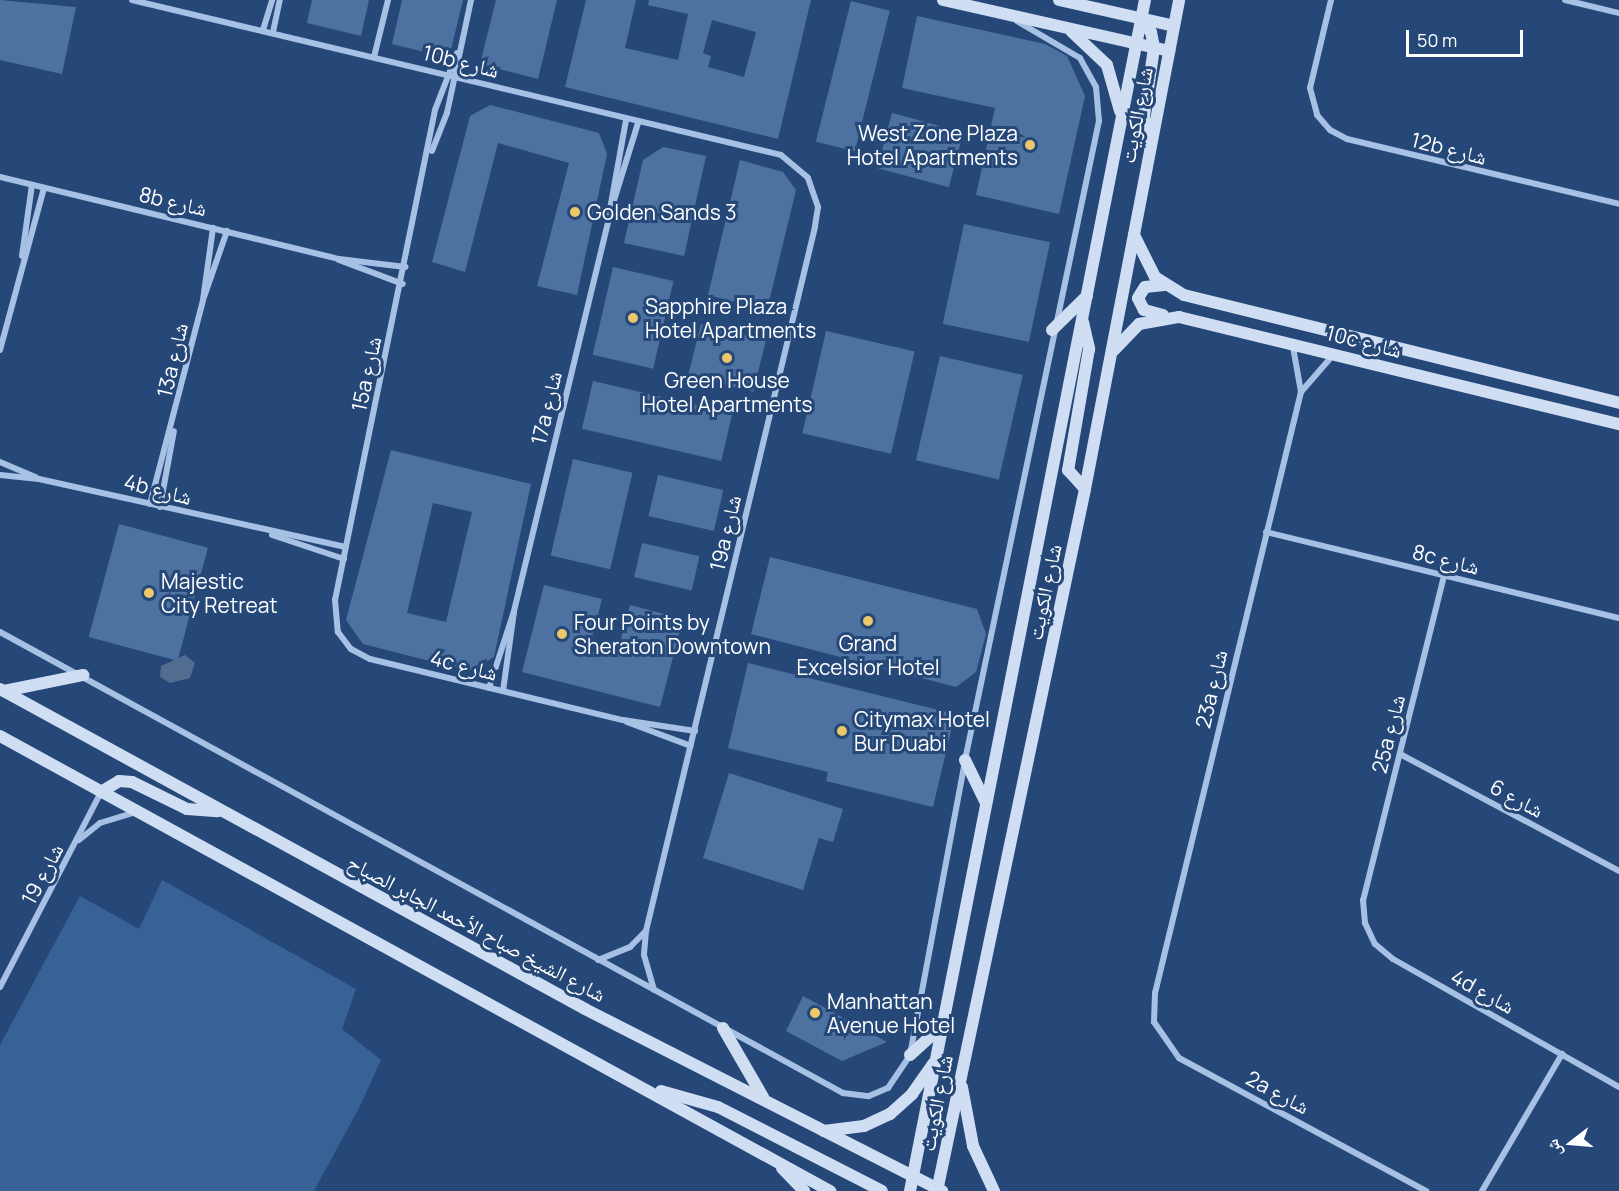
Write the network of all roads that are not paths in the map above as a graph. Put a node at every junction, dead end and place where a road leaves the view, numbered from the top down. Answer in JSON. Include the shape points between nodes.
{"nodes":[{"id":1,"x":132,"y":0,"type":"edge"},
{"id":2,"x":272,"y":0,"type":"edge"},
{"id":3,"x":280,"y":0,"type":"edge"},
{"id":4,"x":388,"y":0,"type":"edge"},
{"id":5,"x":471,"y":0,"type":"edge"},
{"id":6,"x":943,"y":0,"type":"edge"},
{"id":7,"x":1059,"y":0,"type":"edge"},
{"id":8,"x":1096,"y":0,"type":"edge"},
{"id":9,"x":1145,"y":0,"type":"edge"},
{"id":10,"x":1179,"y":0,"type":"edge"},
{"id":11,"x":1331,"y":0,"type":"edge"},
{"id":12,"x":1565,"y":0,"type":"edge"},
{"id":13,"x":1079,"y":4,"type":"junction"},
{"id":14,"x":1619,"y":13,"type":"edge"},
{"id":15,"x":1011,"y":18,"type":"junction"},
{"id":16,"x":1140,"y":19,"type":"junction"},
{"id":17,"x":1174,"y":26,"type":"junction"},
{"id":18,"x":263,"y":30,"type":"junction"},
{"id":19,"x":1068,"y":30,"type":"junction"},
{"id":20,"x":273,"y":32,"type":"junction"},
{"id":21,"x":1135,"y":44,"type":"junction"},
{"id":22,"x":1154,"y":48,"type":"junction"},
{"id":23,"x":1168,"y":51,"type":"junction"},
{"id":24,"x":456,"y":53,"type":"junction"},
{"id":25,"x":374,"y":57,"type":"junction"},
{"id":26,"x":446,"y":74,"type":"junction"},
{"id":27,"x":455,"y":77,"type":"junction"},
{"id":28,"x":1121,"y":117,"type":"junction"},
{"id":29,"x":626,"y":120,"type":"junction"},
{"id":30,"x":638,"y":123,"type":"junction"},
{"id":31,"x":1148,"y":149,"type":"junction"},
{"id":32,"x":430,"y":154,"type":"junction"},
{"id":33,"x":781,"y":155,"type":"joint"},
{"id":34,"x":0,"y":177,"type":"edge"},
{"id":35,"x":32,"y":185,"type":"junction"},
{"id":36,"x":44,"y":188,"type":"junction"},
{"id":37,"x":1619,"y":204,"type":"edge"},
{"id":38,"x":610,"y":213,"type":"junction"},
{"id":39,"x":213,"y":228,"type":"junction"},
{"id":40,"x":227,"y":231,"type":"junction"},
{"id":41,"x":1134,"y":231,"type":"junction"},
{"id":42,"x":339,"y":259,"type":"junction"},
{"id":43,"x":22,"y":260,"type":"junction"},
{"id":44,"x":406,"y":267,"type":"junction"},
{"id":45,"x":403,"y":284,"type":"junction"},
{"id":46,"x":1164,"y":285,"type":"junction"},
{"id":47,"x":1087,"y":296,"type":"junction"},
{"id":48,"x":203,"y":300,"type":"junction"},
{"id":49,"x":1166,"y":316,"type":"junction"},
{"id":50,"x":1083,"y":321,"type":"junction"},
{"id":51,"x":1052,"y":330,"type":"junction"},
{"id":52,"x":1292,"y":343,"type":"junction"},
{"id":53,"x":0,"y":350,"type":"edge"},
{"id":54,"x":1112,"y":354,"type":"junction"},
{"id":55,"x":1335,"y":354,"type":"junction"},
{"id":56,"x":1301,"y":392,"type":"junction"},
{"id":57,"x":1619,"y":403,"type":"edge"},
{"id":58,"x":1619,"y":424,"type":"edge"},
{"id":59,"x":174,"y":427,"type":"junction"},
{"id":60,"x":0,"y":462,"type":"edge"},
{"id":61,"x":0,"y":475,"type":"edge"},
{"id":62,"x":39,"y":479,"type":"junction"},
{"id":63,"x":1085,"y":489,"type":"junction"},
{"id":64,"x":150,"y":504,"type":"junction"},
{"id":65,"x":160,"y":507,"type":"junction"},
{"id":66,"x":1266,"y":532,"type":"junction"},
{"id":67,"x":269,"y":534,"type":"junction"},
{"id":68,"x":346,"y":548,"type":"junction"},
{"id":69,"x":344,"y":559,"type":"junction"},
{"id":70,"x":1444,"y":576,"type":"junction"},
{"id":71,"x":335,"y":600,"type":"joint"},
{"id":72,"x":514,"y":611,"type":"junction"},
{"id":73,"x":1619,"y":618,"type":"edge"},
{"id":74,"x":0,"y":632,"type":"edge"},
{"id":75,"x":83,"y":675,"type":"junction"},
{"id":76,"x":489,"y":688,"type":"junction"},
{"id":77,"x":2,"y":690,"type":"edge"},
{"id":78,"x":503,"y":691,"type":"junction"},
{"id":79,"x":623,"y":720,"type":"junction"},
{"id":80,"x":695,"y":731,"type":"junction"},
{"id":81,"x":0,"y":735,"type":"edge"},
{"id":82,"x":691,"y":746,"type":"junction"},
{"id":83,"x":1400,"y":754,"type":"junction"},
{"id":84,"x":964,"y":760,"type":"junction"},
{"id":85,"x":101,"y":792,"type":"junction"},
{"id":86,"x":985,"y":801,"type":"junction"},
{"id":87,"x":138,"y":811,"type":"junction"},
{"id":88,"x":219,"y":811,"type":"junction"},
{"id":89,"x":78,"y":840,"type":"junction"},
{"id":90,"x":1619,"y":871,"type":"edge"},
{"id":91,"x":1363,"y":900,"type":"joint"},
{"id":92,"x":646,"y":931,"type":"junction"},
{"id":93,"x":598,"y":960,"type":"junction"},
{"id":94,"x":0,"y":987,"type":"edge"},
{"id":95,"x":654,"y":991,"type":"junction"},
{"id":96,"x":1155,"y":993,"type":"joint"},
{"id":97,"x":941,"y":1027,"type":"junction"},
{"id":98,"x":723,"y":1028,"type":"junction"},
{"id":99,"x":1562,"y":1054,"type":"junction"},
{"id":100,"x":910,"y":1055,"type":"junction"},
{"id":101,"x":937,"y":1058,"type":"junction"},
{"id":102,"x":961,"y":1076,"type":"junction"},
{"id":103,"x":1619,"y":1087,"type":"edge"},
{"id":104,"x":654,"y":1090,"type":"junction"},
{"id":105,"x":764,"y":1098,"type":"junction"},
{"id":106,"x":822,"y":1131,"type":"junction"},
{"id":107,"x":773,"y":1158,"type":"junction"},
{"id":108,"x":913,"y":1177,"type":"junction"},
{"id":109,"x":939,"y":1190,"type":"edge"},
{"id":110,"x":804,"y":1191,"type":"edge"},
{"id":111,"x":830,"y":1191,"type":"edge"},
{"id":112,"x":882,"y":1191,"type":"edge"},
{"id":113,"x":910,"y":1191,"type":"edge"},
{"id":114,"x":994,"y":1191,"type":"edge"},
{"id":115,"x":1425,"y":1191,"type":"edge"},
{"id":116,"x":1482,"y":1191,"type":"edge"}],
"edges":[{"from":1,"to":18,"type":"street","name":"10b شارع"},
{"from":2,"to":18,"type":"street"},
{"from":3,"to":20,"type":"street"},
{"from":4,"to":25,"type":"street"},
{"from":5,"to":24,"type":"street"},
{"from":6,"to":15,"type":"main road"},
{"from":7,"to":13,"type":"main road"},
{"from":8,"to":13,"type":"main road"},
{"from":9,"to":16,"type":"main road","name":"شارع الكويت"},
{"from":10,"to":17,"type":"main road","name":"شارع الكويت"},
{"from":11,"to":37,"type":"street","name":"12b شارع","via":[[1311,79],[1317,115],[1347,139]]},
{"from":12,"to":14,"type":"street"},
{"from":13,"to":16,"type":"main road"},
{"from":15,"to":19,"type":"main road"},
{"from":15,"to":51,"type":"street","via":[[1080,58],[1099,104]]},
{"from":16,"to":17,"type":"main road"},
{"from":16,"to":21,"type":"main road","name":"شارع الكويت"},
{"from":16,"to":22,"type":"main road","via":[[1151,32]]},
{"from":17,"to":23,"type":"main road","name":"شارع الكويت"},
{"from":18,"to":20,"type":"street","name":"10b شارع"},
{"from":19,"to":21,"type":"main road"},
{"from":19,"to":28,"type":"main road","via":[[1107,65]]},
{"from":20,"to":25,"type":"street","name":"10b شارع"},
{"from":21,"to":22,"type":"main road"},
{"from":21,"to":28,"type":"main road","name":"شارع الكويت"},
{"from":22,"to":23,"type":"main road"},
{"from":22,"to":31,"type":"main road","via":[[1144,116]]},
{"from":23,"to":31,"type":"main road","name":"شارع الكويت"},
{"from":24,"to":26,"type":"street","name":"15a شارع"},
{"from":24,"to":27,"type":"street","name":"15a شارع"},
{"from":25,"to":26,"type":"street","name":"10b شارع"},
{"from":26,"to":27,"type":"street","name":"10b شارع"},
{"from":26,"to":32,"type":"street","name":"15a شارع"},
{"from":27,"to":29,"type":"street","name":"10b شارع"},
{"from":27,"to":32,"type":"street","name":"15a شارع"},
{"from":28,"to":47,"type":"main road","name":"شارع الكويت"},
{"from":29,"to":30,"type":"street","name":"10b شارع"},
{"from":29,"to":38,"type":"street","name":"17a شارع"},
{"from":30,"to":33,"type":"street","name":"10b شارع"},
{"from":30,"to":38,"type":"street","name":"17a شارع"},
{"from":31,"to":41,"type":"main road","name":"شارع الكويت"},
{"from":32,"to":44,"type":"street","name":"15a شارع"},
{"from":33,"to":80,"type":"street","name":"19a شارع","via":[[808,178],[817,218]]},
{"from":34,"to":35,"type":"street","name":"8b شارع"},
{"from":35,"to":36,"type":"street","name":"8b شارع"},
{"from":35,"to":43,"type":"street"},
{"from":36,"to":39,"type":"street","name":"8b شارع"},
{"from":36,"to":43,"type":"street"},
{"from":38,"to":72,"type":"street","name":"17a شارع"},
{"from":39,"to":40,"type":"street","name":"8b شارع"},
{"from":39,"to":48,"type":"street","name":"13a شارع"},
{"from":40,"to":42,"type":"street","name":"8b شارع"},
{"from":40,"to":48,"type":"street","name":"13a شارع"},
{"from":41,"to":46,"type":"main road","name":"10c شارع","via":[[1144,264]]},
{"from":41,"to":54,"type":"main road","name":"شارع الكويت"},
{"from":42,"to":44,"type":"street","name":"8b شارع"},
{"from":42,"to":45,"type":"street","name":"8b شارع"},
{"from":43,"to":53,"type":"street"},
{"from":44,"to":45,"type":"street","name":"15a شارع"},
{"from":45,"to":68,"type":"street","name":"15a شارع"},
{"from":46,"to":49,"type":"main road","name":"10c شارع","via":[[1145,287],[1138,298],[1144,310]]},
{"from":46,"to":57,"type":"main road","name":"10c شارع","via":[[1184,295]]},
{"from":47,"to":50,"type":"main road","name":"شارع الكويت"},
{"from":47,"to":51,"type":"main road"},
{"from":48,"to":59,"type":"street","name":"13a شارع"},
{"from":49,"to":52,"type":"main road","name":"10c شارع"},
{"from":49,"to":54,"type":"main road","via":[[1128,332]]},
{"from":50,"to":63,"type":"main road","via":[[1089,349],[1068,463],[1074,482]]},
{"from":50,"to":86,"type":"main road","name":"شارع الكويت"},
{"from":51,"to":84,"type":"street"},
{"from":52,"to":55,"type":"main road","name":"10c شارع"},
{"from":52,"to":56,"type":"street","name":"23a شارع","via":[[1301,368]]},
{"from":54,"to":63,"type":"main road","name":"شارع الكويت"},
{"from":55,"to":56,"type":"street","name":"23a شارع","via":[[1317,368]]},
{"from":55,"to":58,"type":"main road","name":"10c شارع"},
{"from":56,"to":66,"type":"street","name":"23a شارع"},
{"from":59,"to":64,"type":"street","name":"13a شارع"},
{"from":59,"to":65,"type":"street","name":"13a شارع"},
{"from":60,"to":62,"type":"street","name":"4b شارع"},
{"from":61,"to":62,"type":"street","name":"4b شارع"},
{"from":62,"to":64,"type":"street","name":"4b شارع"},
{"from":63,"to":102,"type":"main road","name":"شارع الكويت"},
{"from":64,"to":65,"type":"street","name":"4b شارع"},
{"from":65,"to":67,"type":"street","name":"4b شارع"},
{"from":66,"to":70,"type":"street","name":"8c شارع"},
{"from":66,"to":96,"type":"street","name":"23a شارع"},
{"from":67,"to":68,"type":"street","name":"4b شارع"},
{"from":67,"to":69,"type":"street","name":"4b شارع"},
{"from":68,"to":69,"type":"street","name":"15a شارع"},
{"from":69,"to":71,"type":"street","name":"15a شارع"},
{"from":70,"to":73,"type":"street","name":"8c شارع"},
{"from":70,"to":83,"type":"street","name":"25a شارع"},
{"from":71,"to":76,"type":"street","name":"4c شارع","via":[[338,632],[360,655]]},
{"from":72,"to":76,"type":"street","name":"17a شارع"},
{"from":72,"to":78,"type":"street","name":"17a شارع"},
{"from":74,"to":75,"type":"street"},
{"from":75,"to":77,"type":"main road"},
{"from":75,"to":93,"type":"street"},
{"from":76,"to":78,"type":"street","name":"4c شارع"},
{"from":77,"to":88,"type":"main road","name":"شارع الشيخ صباح الأحمد الجابر الصباح"},
{"from":78,"to":79,"type":"street","name":"4c شارع"},
{"from":79,"to":80,"type":"street","name":"4c شارع"},
{"from":79,"to":82,"type":"street","name":"4c شارع"},
{"from":80,"to":82,"type":"street","name":"19a شارع"},
{"from":81,"to":85,"type":"main road"},
{"from":82,"to":92,"type":"street","name":"19a شارع"},
{"from":83,"to":90,"type":"street","name":"شارع 6"},
{"from":83,"to":91,"type":"street","name":"25a شارع"},
{"from":84,"to":86,"type":"main road"},
{"from":84,"to":100,"type":"street"},
{"from":85,"to":87,"type":"main road"},
{"from":85,"to":88,"type":"main road","via":[[119,782],[132,782],[187,809]]},
{"from":85,"to":89,"type":"street","name":"شارع 19"},
{"from":86,"to":97,"type":"main road","name":"شارع الكويت"},
{"from":87,"to":89,"type":"street","name":"شارع 19","via":[[99,824]]},
{"from":87,"to":104,"type":"main road"},
{"from":88,"to":105,"type":"main road","name":"شارع الشيخ صباح الأحمد الجابر الصباح"},
{"from":89,"to":94,"type":"street","name":"شارع 19"},
{"from":91,"to":99,"type":"street","name":"4d شارع","via":[[1365,923],[1383,953]]},
{"from":92,"to":93,"type":"street","via":[[630,947]]},
{"from":92,"to":95,"type":"street","name":"19a شارع","via":[[644,955]]},
{"from":93,"to":95,"type":"street"},
{"from":95,"to":98,"type":"street"},
{"from":96,"to":115,"type":"street","name":"2a شارع","via":[[1157,1029],[1179,1058]]},
{"from":97,"to":100,"type":"main road"},
{"from":97,"to":101,"type":"main road","name":"شارع الكويت"},
{"from":98,"to":100,"type":"street","via":[[856,1096],[888,1088]]},
{"from":98,"to":105,"type":"main road"},
{"from":99,"to":103,"type":"street","name":"4d شارع"},
{"from":99,"to":116,"type":"street"},
{"from":101,"to":106,"type":"main road","via":[[912,1094],[890,1114],[864,1126]]},
{"from":101,"to":108,"type":"main road","name":"شارع الكويت"},
{"from":102,"to":109,"type":"main road","name":"شارع الكويت"},
{"from":102,"to":114,"type":"main road","via":[[973,1146]]},
{"from":104,"to":107,"type":"main road"},
{"from":104,"to":112,"type":"main road","via":[[718,1107]]},
{"from":105,"to":106,"type":"main road","name":"شارع الشيخ صباح الأحمد الجابر الصباح"},
{"from":106,"to":108,"type":"main road","name":"شارع الشيخ صباح الأحمد الجابر الصباح"},
{"from":107,"to":110,"type":"main road"},
{"from":107,"to":111,"type":"main road"},
{"from":108,"to":109,"type":"main road","name":"شارع الشيخ صباح الأحمد الجابر الصباح"},
{"from":108,"to":113,"type":"main road","name":"شارع الكويت"}]}
